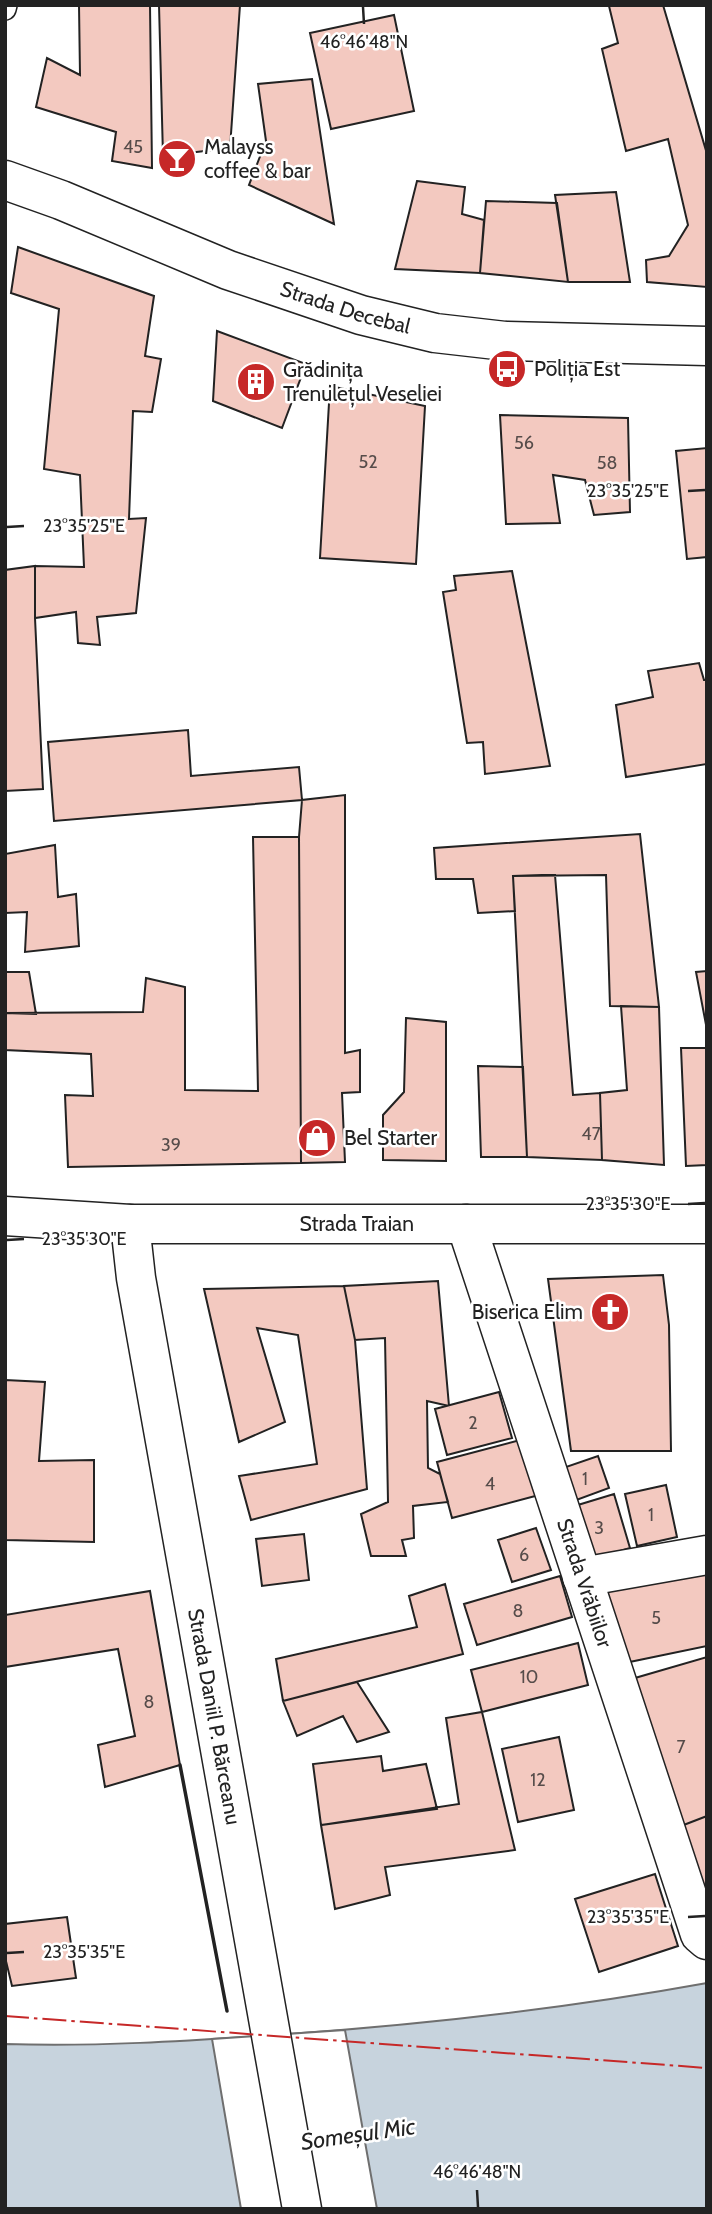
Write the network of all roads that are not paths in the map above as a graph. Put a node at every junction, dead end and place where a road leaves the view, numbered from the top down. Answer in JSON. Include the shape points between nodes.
{"nodes":[{"id":1,"x":5,"y":180,"type":"edge"},
{"id":2,"x":707,"y":346,"type":"edge"},
{"id":3,"x":5,"y":1216,"type":"edge"},
{"id":4,"x":130,"y":1224,"type":"junction"},
{"id":5,"x":466,"y":1224,"type":"junction"},
{"id":6,"x":707,"y":1224,"type":"edge"},
{"id":7,"x":707,"y":1555,"type":"edge"},
{"id":8,"x":582,"y":1577,"type":"junction"},
{"id":9,"x":707,"y":1940,"type":"edge"},
{"id":10,"x":302,"y":2209,"type":"edge"}],
"edges":[{"from":1,"to":2,"type":"main road","name":"Strada Decebal","via":[[228,270],[361,315],[435,333],[505,341]]},
{"from":3,"to":4,"type":"main road","name":"Strada Traian"},
{"from":4,"to":5,"type":"main road","name":"Strada Traian"},
{"from":4,"to":10,"type":"main road","name":"Strada Daniil P. Bărceanu","via":[[135,1278]]},
{"from":5,"to":6,"type":"main road","name":"Strada Traian"},
{"from":5,"to":8,"type":"main road","name":"Strada Vrăbiilor"},
{"from":7,"to":8,"type":"main road"},
{"from":8,"to":9,"type":"main road","name":"Strada Vrăbiilor","via":[[700,1934]]}]}
